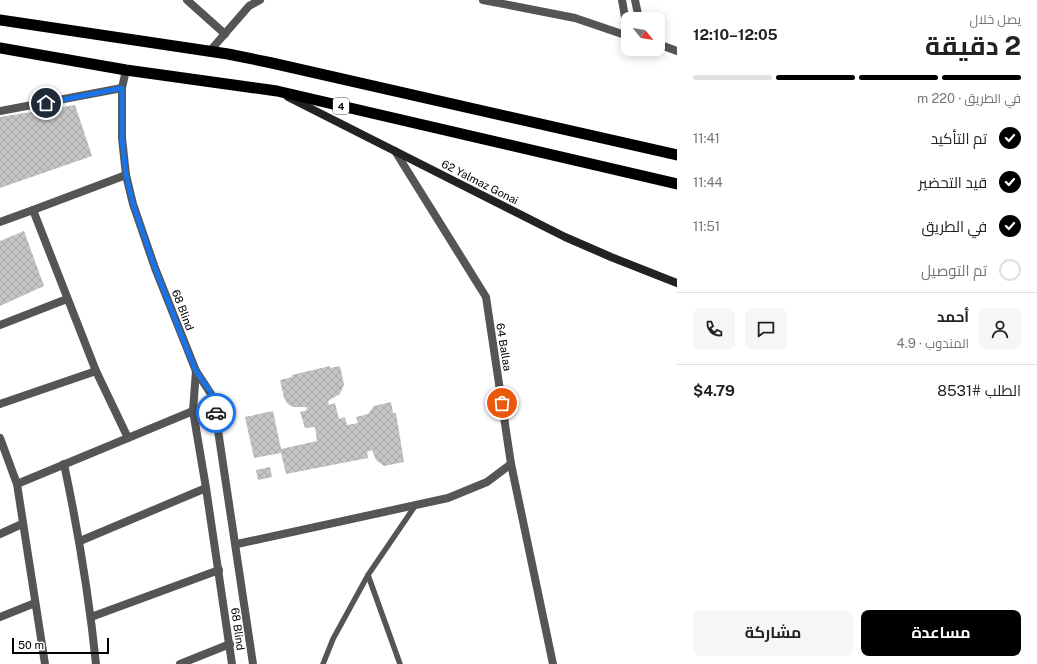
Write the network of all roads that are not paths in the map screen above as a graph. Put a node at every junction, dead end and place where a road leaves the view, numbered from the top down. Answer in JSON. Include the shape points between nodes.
{"nodes":[{"id":1,"x":187,"y":0,"type":"edge"},
{"id":2,"x":260,"y":0,"type":"edge"},
{"id":3,"x":483,"y":0,"type":"edge"},
{"id":4,"x":622,"y":0,"type":"edge"},
{"id":5,"x":635,"y":0,"type":"edge"},
{"id":6,"x":248,"y":3,"type":"edge"},
{"id":7,"x":624,"y":12,"type":"edge"},
{"id":8,"x":638,"y":12,"type":"edge"},
{"id":9,"x":0,"y":20,"type":"edge"},
{"id":10,"x":621,"y":33,"type":"edge"},
{"id":11,"x":225,"y":34,"type":"junction"},
{"id":12,"x":665,"y":47,"type":"edge"},
{"id":13,"x":0,"y":48,"type":"edge"},
{"id":14,"x":677,"y":51,"type":"edge"},
{"id":15,"x":209,"y":52,"type":"junction"},
{"id":16,"x":126,"y":70,"type":"junction"},
{"id":17,"x":122,"y":88,"type":"junction"},
{"id":18,"x":277,"y":91,"type":"junction"},
{"id":19,"x":0,"y":111,"type":"edge"},
{"id":20,"x":395,"y":151,"type":"junction"},
{"id":21,"x":677,"y":155,"type":"edge"},
{"id":22,"x":126,"y":175,"type":"junction"},
{"id":23,"x":677,"y":184,"type":"edge"},
{"id":24,"x":33,"y":210,"type":"junction"},
{"id":25,"x":0,"y":222,"type":"edge"},
{"id":26,"x":677,"y":283,"type":"edge"},
{"id":27,"x":67,"y":299,"type":"junction"},
{"id":28,"x":0,"y":325,"type":"edge"},
{"id":29,"x":196,"y":371,"type":"junction"},
{"id":30,"x":96,"y":372,"type":"junction"},
{"id":31,"x":0,"y":404,"type":"edge"},
{"id":32,"x":193,"y":411,"type":"junction"},
{"id":33,"x":128,"y":438,"type":"junction"},
{"id":34,"x":0,"y":441,"type":"edge"},
{"id":35,"x":64,"y":464,"type":"junction"},
{"id":36,"x":510,"y":464,"type":"junction"},
{"id":37,"x":17,"y":484,"type":"junction"},
{"id":38,"x":206,"y":488,"type":"junction"},
{"id":39,"x":415,"y":506,"type":"junction"},
{"id":40,"x":22,"y":524,"type":"junction"},
{"id":41,"x":0,"y":534,"type":"edge"},
{"id":42,"x":80,"y":541,"type":"junction"},
{"id":43,"x":237,"y":544,"type":"junction"},
{"id":44,"x":219,"y":570,"type":"junction"},
{"id":45,"x":368,"y":575,"type":"junction"},
{"id":46,"x":35,"y":603,"type":"junction"},
{"id":47,"x":0,"y":617,"type":"edge"},
{"id":48,"x":91,"y":617,"type":"junction"},
{"id":49,"x":230,"y":644,"type":"junction"},
{"id":50,"x":45,"y":664,"type":"edge"},
{"id":51,"x":96,"y":664,"type":"edge"},
{"id":52,"x":180,"y":664,"type":"edge"},
{"id":53,"x":232,"y":664,"type":"edge"},
{"id":54,"x":253,"y":664,"type":"edge"},
{"id":55,"x":323,"y":664,"type":"edge"},
{"id":56,"x":400,"y":664,"type":"edge"},
{"id":57,"x":552,"y":664,"type":"edge"}],
"edges":[{"from":1,"to":11,"type":"street"},
{"from":2,"to":6,"type":"street"},
{"from":3,"to":10,"type":"street","via":[[575,18]]},
{"from":4,"to":7,"type":"street"},
{"from":5,"to":8,"type":"street"},
{"from":6,"to":11,"type":"street"},
{"from":9,"to":15,"type":"highway"},
{"from":11,"to":15,"type":"street"},
{"from":12,"to":14,"type":"street"},
{"from":13,"to":16,"type":"highway","number":"4"},
{"from":15,"to":21,"type":"highway","via":[[272,63]]},
{"from":16,"to":17,"type":"street","name":"68 Blind"},
{"from":16,"to":18,"type":"highway","number":"4"},
{"from":17,"to":19,"type":"street"},
{"from":17,"to":22,"type":"street","name":"68 Blind","via":[[122,138]]},
{"from":18,"to":20,"type":"main road","name":"62 Yalmaz Gonai"},
{"from":18,"to":23,"type":"highway","number":"4"},
{"from":20,"to":26,"type":"main road","name":"62 Yalmaz Gonai","via":[[565,237]]},
{"from":20,"to":36,"type":"street","name":"64 Ballaa","via":[[486,297]]},
{"from":22,"to":24,"type":"street"},
{"from":22,"to":29,"type":"street","name":"68 Blind","via":[[155,268]]},
{"from":24,"to":25,"type":"street"},
{"from":24,"to":27,"type":"street"},
{"from":27,"to":28,"type":"street"},
{"from":27,"to":30,"type":"street"},
{"from":29,"to":32,"type":"street","name":"68 Blind"},
{"from":29,"to":43,"type":"street","via":[[214,397]]},
{"from":30,"to":31,"type":"street"},
{"from":30,"to":33,"type":"street"},
{"from":32,"to":33,"type":"street"},
{"from":32,"to":38,"type":"street","name":"68 Blind"},
{"from":33,"to":35,"type":"street"},
{"from":34,"to":37,"type":"street"},
{"from":35,"to":37,"type":"street"},
{"from":35,"to":42,"type":"street"},
{"from":36,"to":39,"type":"street","via":[[487,482],[468,491]]},
{"from":36,"to":57,"type":"street","name":"64 Ballaa"},
{"from":37,"to":40,"type":"street"},
{"from":38,"to":42,"type":"street"},
{"from":38,"to":44,"type":"street","name":"68 Blind"},
{"from":39,"to":43,"type":"street"},
{"from":39,"to":45,"type":"lane"},
{"from":40,"to":41,"type":"street"},
{"from":40,"to":46,"type":"street"},
{"from":42,"to":48,"type":"street"},
{"from":43,"to":54,"type":"street"},
{"from":44,"to":48,"type":"street"},
{"from":44,"to":49,"type":"street","name":"68 Blind"},
{"from":45,"to":55,"type":"lane","via":[[333,639]]},
{"from":45,"to":56,"type":"lane"},
{"from":46,"to":47,"type":"street"},
{"from":46,"to":50,"type":"street"},
{"from":48,"to":51,"type":"street"},
{"from":49,"to":52,"type":"street"},
{"from":49,"to":53,"type":"street","name":"68 Blind"}]}
